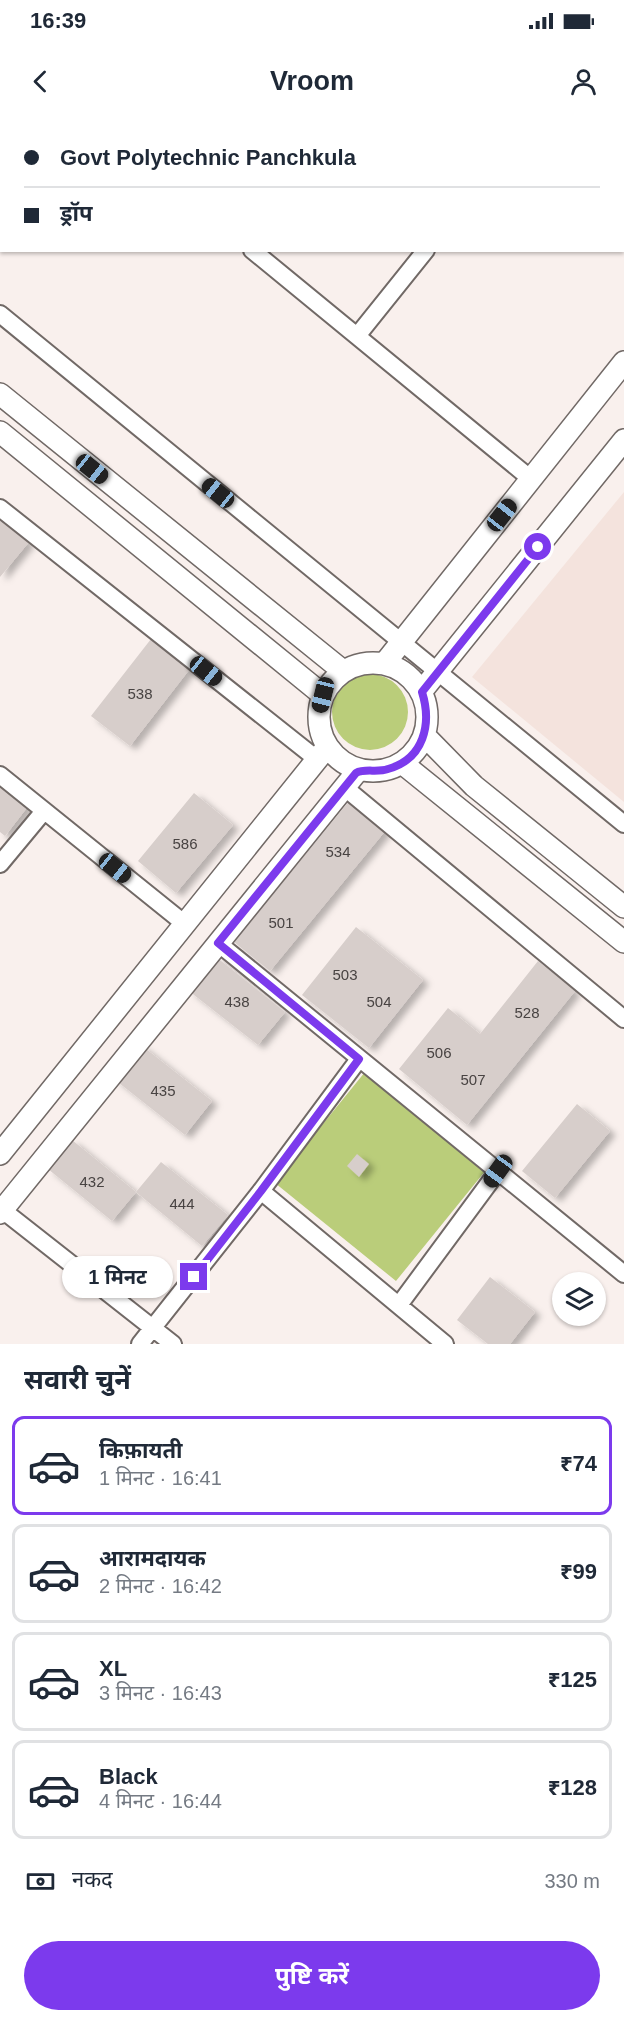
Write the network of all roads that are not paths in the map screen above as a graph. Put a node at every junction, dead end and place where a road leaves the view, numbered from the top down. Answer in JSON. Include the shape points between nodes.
{"nodes":[{"id":1,"x":254,"y":252,"type":"edge"},
{"id":2,"x":424,"y":252,"type":"edge"},
{"id":3,"x":0,"y":314,"type":"edge"},
{"id":4,"x":357,"y":336,"type":"junction"},
{"id":5,"x":624,"y":362,"type":"edge"},
{"id":6,"x":0,"y":394,"type":"edge"},
{"id":7,"x":0,"y":432,"type":"edge"},
{"id":8,"x":624,"y":440,"type":"edge"},
{"id":9,"x":531,"y":478,"type":"junction"},
{"id":10,"x":0,"y":508,"type":"edge"},
{"id":11,"x":400,"y":642,"type":"junction"},
{"id":12,"x":384,"y":664,"type":"junction"},
{"id":13,"x":343,"y":671,"type":"junction"},
{"id":14,"x":438,"y":672,"type":"junction"},
{"id":15,"x":422,"y":692,"type":"junction"},
{"id":16,"x":323,"y":695,"type":"junction"},
{"id":17,"x":424,"y":735,"type":"junction"},
{"id":18,"x":322,"y":754,"type":"junction"},
{"id":19,"x":402,"y":764,"type":"junction"},
{"id":20,"x":361,"y":770,"type":"junction"},
{"id":21,"x":0,"y":775,"type":"edge"},
{"id":22,"x":344,"y":787,"type":"junction"},
{"id":23,"x":44,"y":811,"type":"junction"},
{"id":24,"x":624,"y":824,"type":"edge"},
{"id":25,"x":0,"y":864,"type":"edge"},
{"id":26,"x":624,"y":907,"type":"edge"},
{"id":27,"x":185,"y":924,"type":"junction"},
{"id":28,"x":624,"y":942,"type":"edge"},
{"id":29,"x":218,"y":943,"type":"junction"},
{"id":30,"x":624,"y":1018,"type":"edge"},
{"id":31,"x":359,"y":1059,"type":"junction"},
{"id":32,"x":0,"y":1154,"type":"edge"},
{"id":33,"x":498,"y":1171,"type":"junction"},
{"id":34,"x":261,"y":1191,"type":"junction"},
{"id":35,"x":1,"y":1210,"type":"edge"},
{"id":36,"x":624,"y":1274,"type":"edge"},
{"id":37,"x":399,"y":1305,"type":"junction"},
{"id":38,"x":153,"y":1329,"type":"junction"},
{"id":39,"x":140,"y":1344,"type":"edge"},
{"id":40,"x":173,"y":1344,"type":"edge"},
{"id":41,"x":446,"y":1344,"type":"edge"}],
"edges":[{"from":1,"to":4,"type":"street"},
{"from":2,"to":4,"type":"street"},
{"from":3,"to":11,"type":"street"},
{"from":4,"to":9,"type":"street"},
{"from":5,"to":9,"type":"street"},
{"from":6,"to":13,"type":"street"},
{"from":7,"to":16,"type":"street"},
{"from":8,"to":14,"type":"street"},
{"from":9,"to":11,"type":"street"},
{"from":10,"to":18,"type":"street"},
{"from":11,"to":12,"type":"street"},
{"from":11,"to":14,"type":"street"},
{"from":12,"to":13,"type":"street","via":[[363,664]]},
{"from":12,"to":15,"type":"street","via":[[399,669]]},
{"from":13,"to":16,"type":"street"},
{"from":14,"to":15,"type":"street"},
{"from":14,"to":24,"type":"street"},
{"from":15,"to":17,"type":"street","via":[[427,721]]},
{"from":16,"to":18,"type":"street","via":[[318,713]]},
{"from":17,"to":19,"type":"street","via":[[416,752]]},
{"from":17,"to":26,"type":"street","via":[[474,786]]},
{"from":18,"to":20,"type":"street"},
{"from":18,"to":27,"type":"street"},
{"from":19,"to":20,"type":"street","via":[[382,771]]},
{"from":19,"to":28,"type":"street"},
{"from":20,"to":22,"type":"street"},
{"from":21,"to":23,"type":"street"},
{"from":22,"to":29,"type":"street"},
{"from":22,"to":30,"type":"street"},
{"from":23,"to":25,"type":"street"},
{"from":23,"to":27,"type":"street"},
{"from":27,"to":32,"type":"street"},
{"from":29,"to":31,"type":"street"},
{"from":29,"to":35,"type":"street"},
{"from":31,"to":33,"type":"street"},
{"from":31,"to":34,"type":"street"},
{"from":33,"to":36,"type":"street"},
{"from":33,"to":37,"type":"street"},
{"from":34,"to":37,"type":"street"},
{"from":34,"to":38,"type":"street"},
{"from":35,"to":38,"type":"street"},
{"from":37,"to":41,"type":"street"},
{"from":38,"to":39,"type":"street"},
{"from":38,"to":40,"type":"street"}]}
